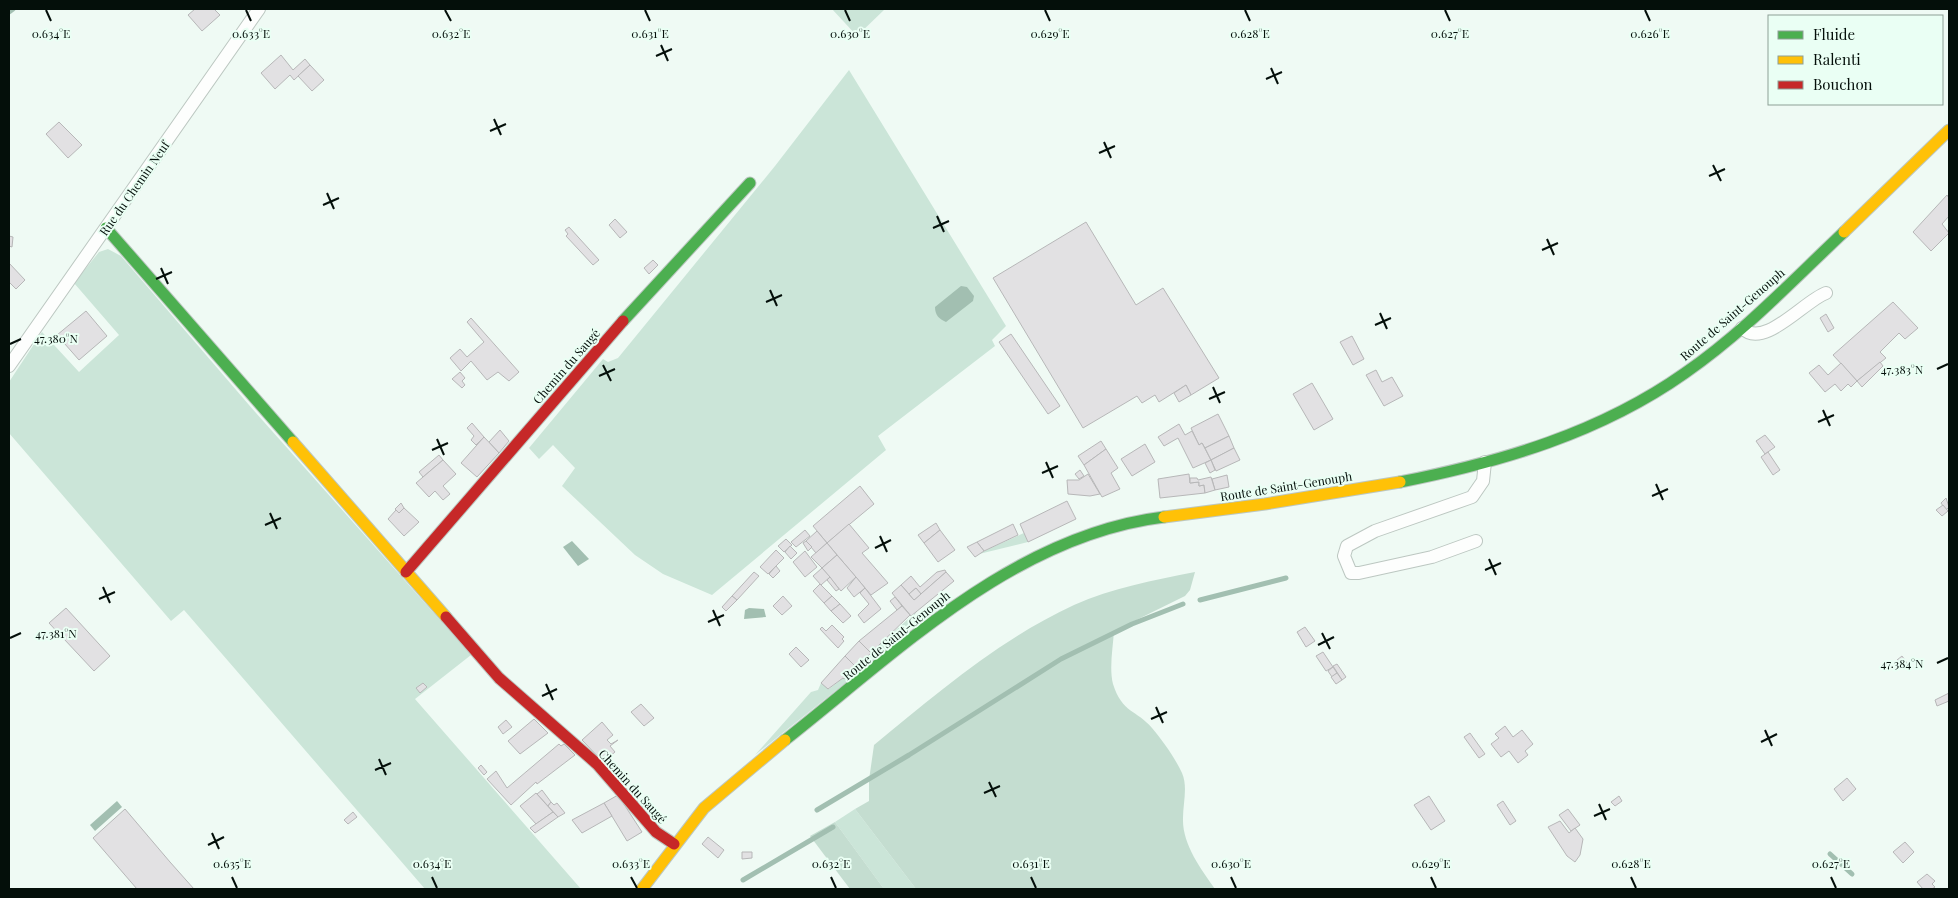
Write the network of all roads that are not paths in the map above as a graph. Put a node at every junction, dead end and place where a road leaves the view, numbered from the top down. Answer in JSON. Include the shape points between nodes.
{"nodes":[{"id":1,"x":259,"y":9,"type":"edge"},
{"id":2,"x":1949,"y":130,"type":"edge"},
{"id":3,"x":750,"y":183,"type":"dead end"},
{"id":4,"x":106,"y":228,"type":"junction"},
{"id":5,"x":1826,"y":293,"type":"dead end"},
{"id":6,"x":1742,"y":328,"type":"junction"},
{"id":7,"x":9,"y":366,"type":"edge"},
{"id":8,"x":1485,"y":462,"type":"junction"},
{"id":9,"x":1476,"y":541,"type":"dead end"},
{"id":10,"x":406,"y":572,"type":"junction"},
{"id":11,"x":674,"y":844,"type":"junction"},
{"id":12,"x":642,"y":889,"type":"edge"}],
"edges":[{"from":1,"to":4,"type":"street","name":"Rue du Chemin Neuf"},
{"from":2,"to":6,"type":"street","name":"Route de Saint-Genouph","via":[[1899,182]]},
{"from":3,"to":10,"type":"street","name":"Chemin du Saugé","via":[[595,352]]},
{"from":4,"to":7,"type":"street","name":"Rue du Chemin Neuf"},
{"from":4,"to":10,"type":"street","name":"Chemin du Saugé"},
{"from":5,"to":6,"type":"street","via":[[1809,301],[1769,331],[1753,334]]},
{"from":6,"to":8,"type":"street","name":"Route de Saint-Genouph","via":[[1686,373],[1618,414],[1583,430]]},
{"from":8,"to":9,"type":"street","via":[[1484,481],[1472,497],[1375,531],[1347,546],[1344,556],[1352,573],[1359,574],[1432,557]]},
{"from":8,"to":11,"type":"street","name":"Route de Saint-Genouph","via":[[1295,500],[1142,520],[1084,536],[1034,556],[964,598],[736,779],[704,808]]},
{"from":10,"to":11,"type":"street","name":"Chemin du Saugé","via":[[499,678],[597,764],[656,832]]},
{"from":11,"to":12,"type":"street","name":"Route de Saint-Genouph"}]}
